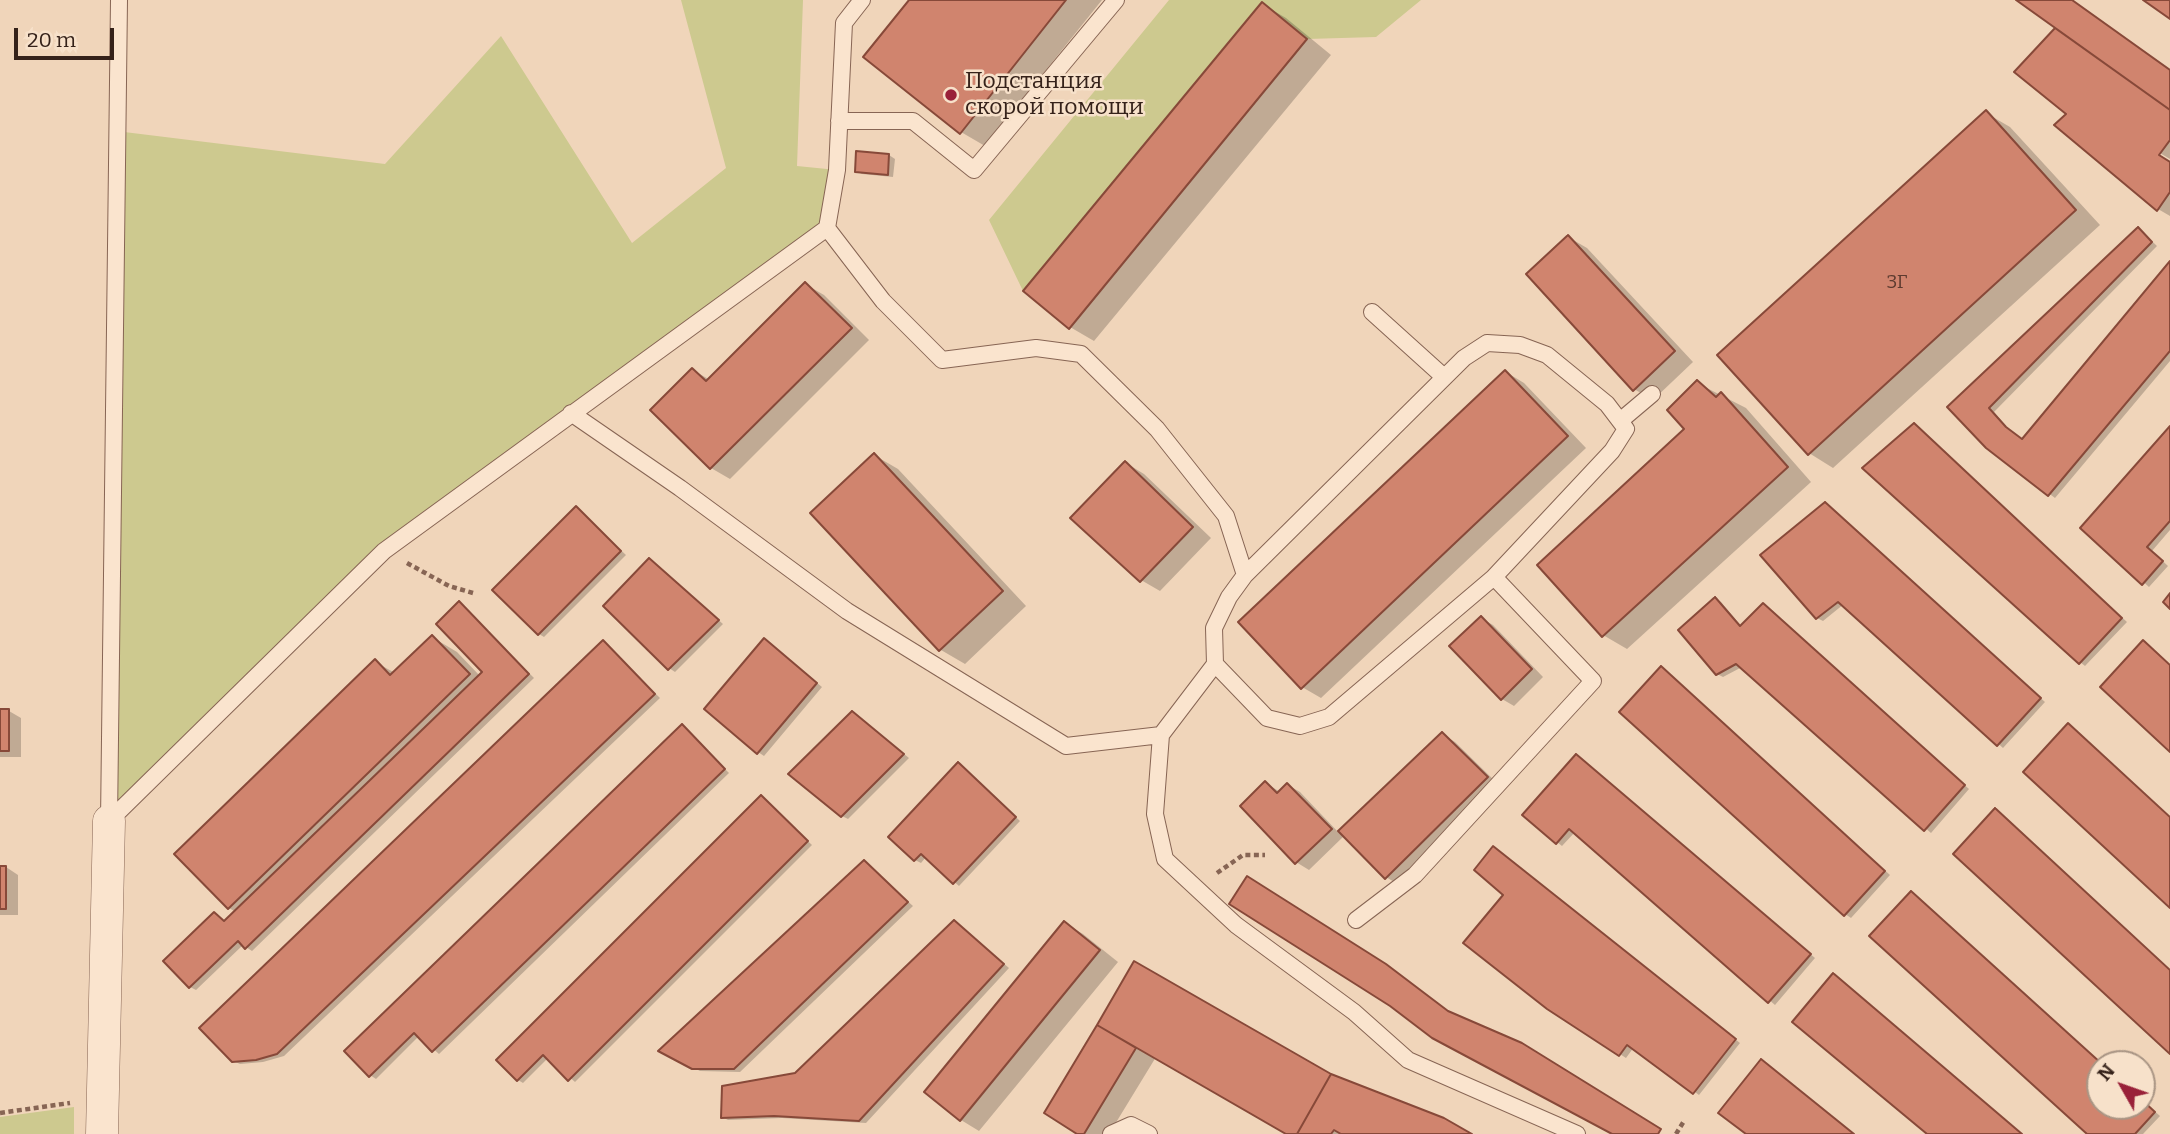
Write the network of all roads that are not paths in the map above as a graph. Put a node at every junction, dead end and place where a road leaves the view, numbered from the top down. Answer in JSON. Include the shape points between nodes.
{"nodes":[{"id":1,"x":120,"y":0,"type":"edge"},
{"id":2,"x":862,"y":0,"type":"edge"},
{"id":3,"x":1116,"y":0,"type":"edge"},
{"id":4,"x":839,"y":121,"type":"junction"},
{"id":5,"x":827,"y":228,"type":"junction"},
{"id":6,"x":1372,"y":312,"type":"dead end"},
{"id":7,"x":1444,"y":377,"type":"junction"},
{"id":8,"x":1652,"y":394,"type":"dead end"},
{"id":9,"x":571,"y":414,"type":"junction"},
{"id":10,"x":1620,"y":421,"type":"junction"},
{"id":11,"x":1245,"y":575,"type":"junction"},
{"id":12,"x":1494,"y":577,"type":"junction"},
{"id":13,"x":1215,"y":664,"type":"junction"},
{"id":14,"x":1161,"y":735,"type":"junction"},
{"id":15,"x":109,"y":821,"type":"junction"},
{"id":16,"x":1356,"y":920,"type":"dead end"},
{"id":17,"x":102,"y":1134,"type":"edge"},
{"id":18,"x":1111,"y":1134,"type":"edge"},
{"id":19,"x":1149,"y":1134,"type":"edge"},
{"id":20,"x":1577,"y":1134,"type":"edge"}],
"edges":[{"from":1,"to":15,"type":"lane"},
{"from":2,"to":4,"type":"lane","via":[[844,23]]},
{"from":3,"to":4,"type":"lane","via":[[974,170],[913,121]]},
{"from":4,"to":5,"type":"lane"},
{"from":5,"to":9,"type":"lane"},
{"from":5,"to":11,"type":"lane","via":[[883,301],[943,360],[1036,348],[1081,355],[1157,429],[1226,516]]},
{"from":6,"to":7,"type":"lane"},
{"from":7,"to":10,"type":"lane","via":[[1488,343],[1520,345],[1547,355],[1607,404]]},
{"from":7,"to":11,"type":"lane"},
{"from":8,"to":10,"type":"lane"},
{"from":9,"to":14,"type":"lane","via":[[847,611],[1066,746]]},
{"from":9,"to":15,"type":"lane","via":[[384,551]]},
{"from":10,"to":12,"type":"lane","via":[[1626,429],[1612,451]]},
{"from":11,"to":13,"type":"lane","via":[[1214,628]]},
{"from":12,"to":13,"type":"lane","via":[[1329,717],[1300,726],[1267,718]]},
{"from":12,"to":16,"type":"lane","via":[[1594,681],[1415,875]]},
{"from":13,"to":14,"type":"lane"},
{"from":14,"to":20,"type":"lane","via":[[1155,814],[1165,859],[1237,925],[1354,1012],[1408,1060]]},
{"from":15,"to":17,"type":"street"},
{"from":18,"to":19,"type":"lane","via":[[1131,1125]]}]}
